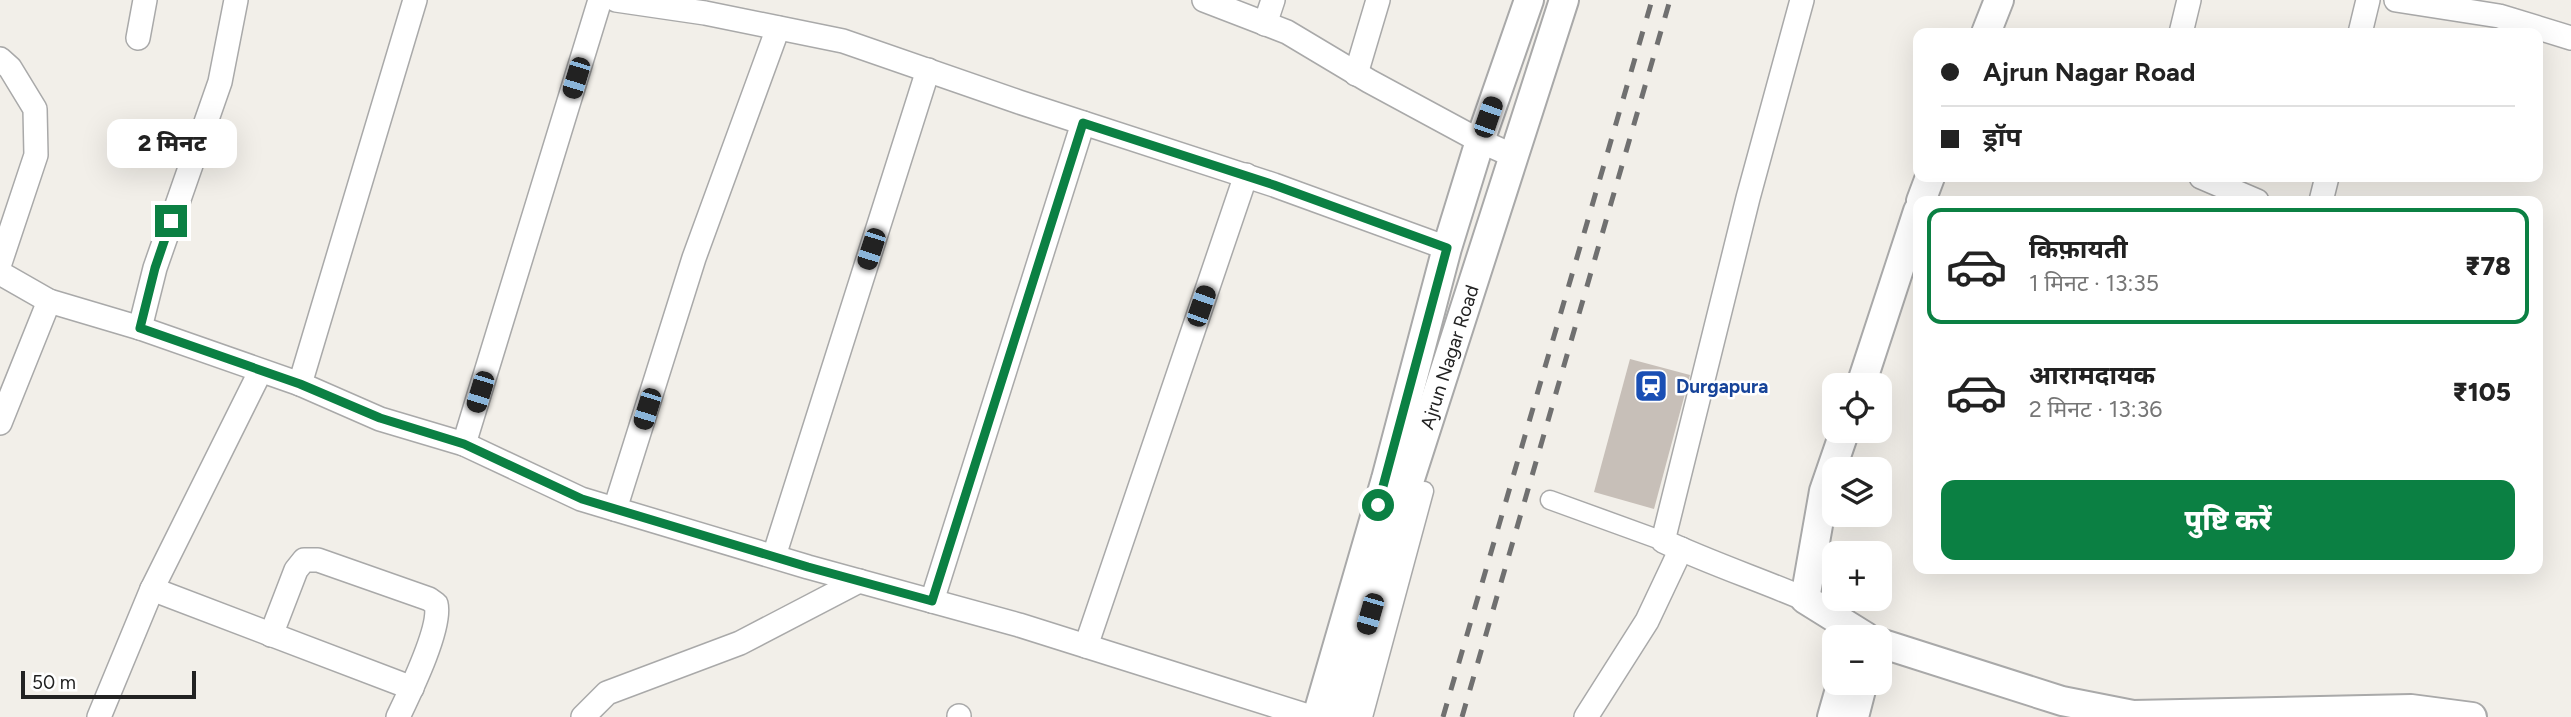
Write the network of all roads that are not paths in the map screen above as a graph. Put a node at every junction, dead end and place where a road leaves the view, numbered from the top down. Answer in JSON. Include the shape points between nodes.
{"nodes":[{"id":1,"x":145,"y":0,"type":"edge"},
{"id":2,"x":236,"y":0,"type":"edge"},
{"id":3,"x":415,"y":0,"type":"edge"},
{"id":4,"x":600,"y":0,"type":"edge"},
{"id":5,"x":615,"y":0,"type":"edge"},
{"id":6,"x":1204,"y":0,"type":"edge"},
{"id":7,"x":1273,"y":0,"type":"edge"},
{"id":8,"x":1378,"y":0,"type":"edge"},
{"id":9,"x":1529,"y":0,"type":"edge"},
{"id":10,"x":1564,"y":0,"type":"edge"},
{"id":11,"x":1802,"y":0,"type":"edge"},
{"id":12,"x":1999,"y":0,"type":"edge"},
{"id":13,"x":2189,"y":0,"type":"edge"},
{"id":14,"x":2368,"y":0,"type":"edge"},
{"id":15,"x":2396,"y":0,"type":"edge"},
{"id":16,"x":1265,"y":24,"type":"junction"},
{"id":17,"x":778,"y":27,"type":"junction"},
{"id":18,"x":1988,"y":28,"type":"edge"},
{"id":19,"x":2181,"y":28,"type":"edge"},
{"id":20,"x":2361,"y":28,"type":"edge"},
{"id":21,"x":2538,"y":28,"type":"edge"},
{"id":22,"x":2543,"y":29,"type":"edge"},
{"id":23,"x":138,"y":38,"type":"dead end"},
{"id":24,"x":2571,"y":38,"type":"edge"},
{"id":25,"x":0,"y":59,"type":"edge"},
{"id":26,"x":928,"y":70,"type":"junction"},
{"id":27,"x":1356,"y":74,"type":"junction"},
{"id":28,"x":1083,"y":123,"type":"junction"},
{"id":29,"x":1480,"y":141,"type":"junction"},
{"id":30,"x":1514,"y":156,"type":"junction"},
{"id":31,"x":1246,"y":175,"type":"junction"},
{"id":32,"x":2213,"y":182,"type":"edge"},
{"id":33,"x":2245,"y":196,"type":"edge"},
{"id":34,"x":1913,"y":226,"type":"edge"},
{"id":35,"x":1447,"y":248,"type":"junction"},
{"id":36,"x":0,"y":263,"type":"edge"},
{"id":37,"x":0,"y":273,"type":"edge"},
{"id":38,"x":49,"y":301,"type":"junction"},
{"id":39,"x":140,"y":328,"type":"junction"},
{"id":40,"x":260,"y":372,"type":"junction"},
{"id":41,"x":1865,"y":373,"type":"edge"},
{"id":42,"x":300,"y":384,"type":"junction"},
{"id":43,"x":0,"y":423,"type":"edge"},
{"id":44,"x":1841,"y":443,"type":"edge"},
{"id":45,"x":464,"y":444,"type":"junction"},
{"id":46,"x":1386,"y":479,"type":"junction"},
{"id":47,"x":1550,"y":500,"type":"dead end"},
{"id":48,"x":615,"y":509,"type":"junction"},
{"id":49,"x":1672,"y":545,"type":"junction"},
{"id":50,"x":774,"y":556,"type":"junction"},
{"id":51,"x":859,"y":581,"type":"junction"},
{"id":52,"x":152,"y":589,"type":"junction"},
{"id":53,"x":1805,"y":599,"type":"junction"},
{"id":54,"x":932,"y":601,"type":"junction"},
{"id":55,"x":1846,"y":625,"type":"edge"},
{"id":56,"x":271,"y":635,"type":"junction"},
{"id":57,"x":1086,"y":646,"type":"junction"},
{"id":58,"x":1892,"y":646,"type":"edge"},
{"id":59,"x":412,"y":688,"type":"junction"},
{"id":60,"x":1838,"y":695,"type":"edge"},
{"id":61,"x":1860,"y":695,"type":"edge"},
{"id":62,"x":2327,"y":713,"type":"edge"},
{"id":63,"x":102,"y":716,"type":"edge"},
{"id":64,"x":398,"y":717,"type":"edge"},
{"id":65,"x":583,"y":717,"type":"edge"},
{"id":66,"x":1314,"y":717,"type":"edge"},
{"id":67,"x":1340,"y":717,"type":"edge"},
{"id":68,"x":1363,"y":717,"type":"edge"},
{"id":69,"x":1586,"y":717,"type":"edge"},
{"id":70,"x":1832,"y":717,"type":"edge"},
{"id":71,"x":1854,"y":717,"type":"edge"},
{"id":72,"x":2472,"y":717,"type":"edge"}],
"edges":[{"from":1,"to":23,"type":"street"},
{"from":2,"to":39,"type":"street","via":[[220,82],[155,268]]},
{"from":3,"to":42,"type":"street"},
{"from":4,"to":45,"type":"street"},
{"from":5,"to":17,"type":"street"},
{"from":6,"to":16,"type":"street"},
{"from":7,"to":16,"type":"street"},
{"from":8,"to":27,"type":"street"},
{"from":9,"to":29,"type":"street","name":"Ajrun Nagar Road"},
{"from":10,"to":30,"type":"street","name":"Ajrun Nagar Road"},
{"from":11,"to":49,"type":"street","via":[[1748,198]]},
{"from":12,"to":18,"type":"street"},
{"from":13,"to":19,"type":"street"},
{"from":14,"to":20,"type":"street"},
{"from":15,"to":21,"type":"street","via":[[2499,16]]},
{"from":16,"to":27,"type":"street","via":[[1287,32]]},
{"from":17,"to":26,"type":"street","via":[[843,41]]},
{"from":17,"to":48,"type":"street","via":[[694,258]]},
{"from":22,"to":24,"type":"street"},
{"from":25,"to":36,"type":"street","via":[[35,109],[36,155]]},
{"from":26,"to":28,"type":"street"},
{"from":26,"to":50,"type":"street"},
{"from":27,"to":29,"type":"street"},
{"from":28,"to":31,"type":"street"},
{"from":28,"to":54,"type":"street"},
{"from":29,"to":30,"type":"street"},
{"from":29,"to":35,"type":"street","name":"Ajrun Nagar Road"},
{"from":30,"to":67,"type":"street","name":"Ajrun Nagar Road","via":[[1408,485]]},
{"from":31,"to":35,"type":"street"},
{"from":31,"to":57,"type":"street"},
{"from":32,"to":33,"type":"street"},
{"from":34,"to":41,"type":"street"},
{"from":35,"to":46,"type":"street","name":"Ajrun Nagar Road"},
{"from":37,"to":38,"type":"street"},
{"from":38,"to":39,"type":"street"},
{"from":38,"to":43,"type":"street"},
{"from":39,"to":40,"type":"street"},
{"from":40,"to":42,"type":"street"},
{"from":40,"to":52,"type":"street"},
{"from":42,"to":45,"type":"street","via":[[380,418]]},
{"from":44,"to":53,"type":"street","via":[[1824,491]]},
{"from":45,"to":48,"type":"street","via":[[582,499]]},
{"from":46,"to":66,"type":"street","name":"Ajrun Nagar Road"},
{"from":46,"to":68,"type":"street","via":[[1429,492]]},
{"from":47,"to":49,"type":"street"},
{"from":48,"to":50,"type":"street"},
{"from":49,"to":53,"type":"street"},
{"from":49,"to":69,"type":"street","via":[[1647,621]]},
{"from":50,"to":51,"type":"street"},
{"from":51,"to":54,"type":"street"},
{"from":51,"to":65,"type":"street","via":[[740,643],[607,693]]},
{"from":52,"to":56,"type":"street"},
{"from":52,"to":63,"type":"street"},
{"from":53,"to":55,"type":"street"},
{"from":54,"to":57,"type":"street"},
{"from":56,"to":59,"type":"street"},
{"from":56,"to":59,"type":"street","via":[[304,560],[318,560],[415,593],[436,604],[437,619]]},
{"from":57,"to":66,"type":"street"},
{"from":58,"to":62,"type":"street","via":[[2062,701],[2133,715]]},
{"from":59,"to":64,"type":"street"},
{"from":60,"to":70,"type":"street"},
{"from":61,"to":71,"type":"street"},
{"from":62,"to":72,"type":"street","via":[[2411,709]]}]}
